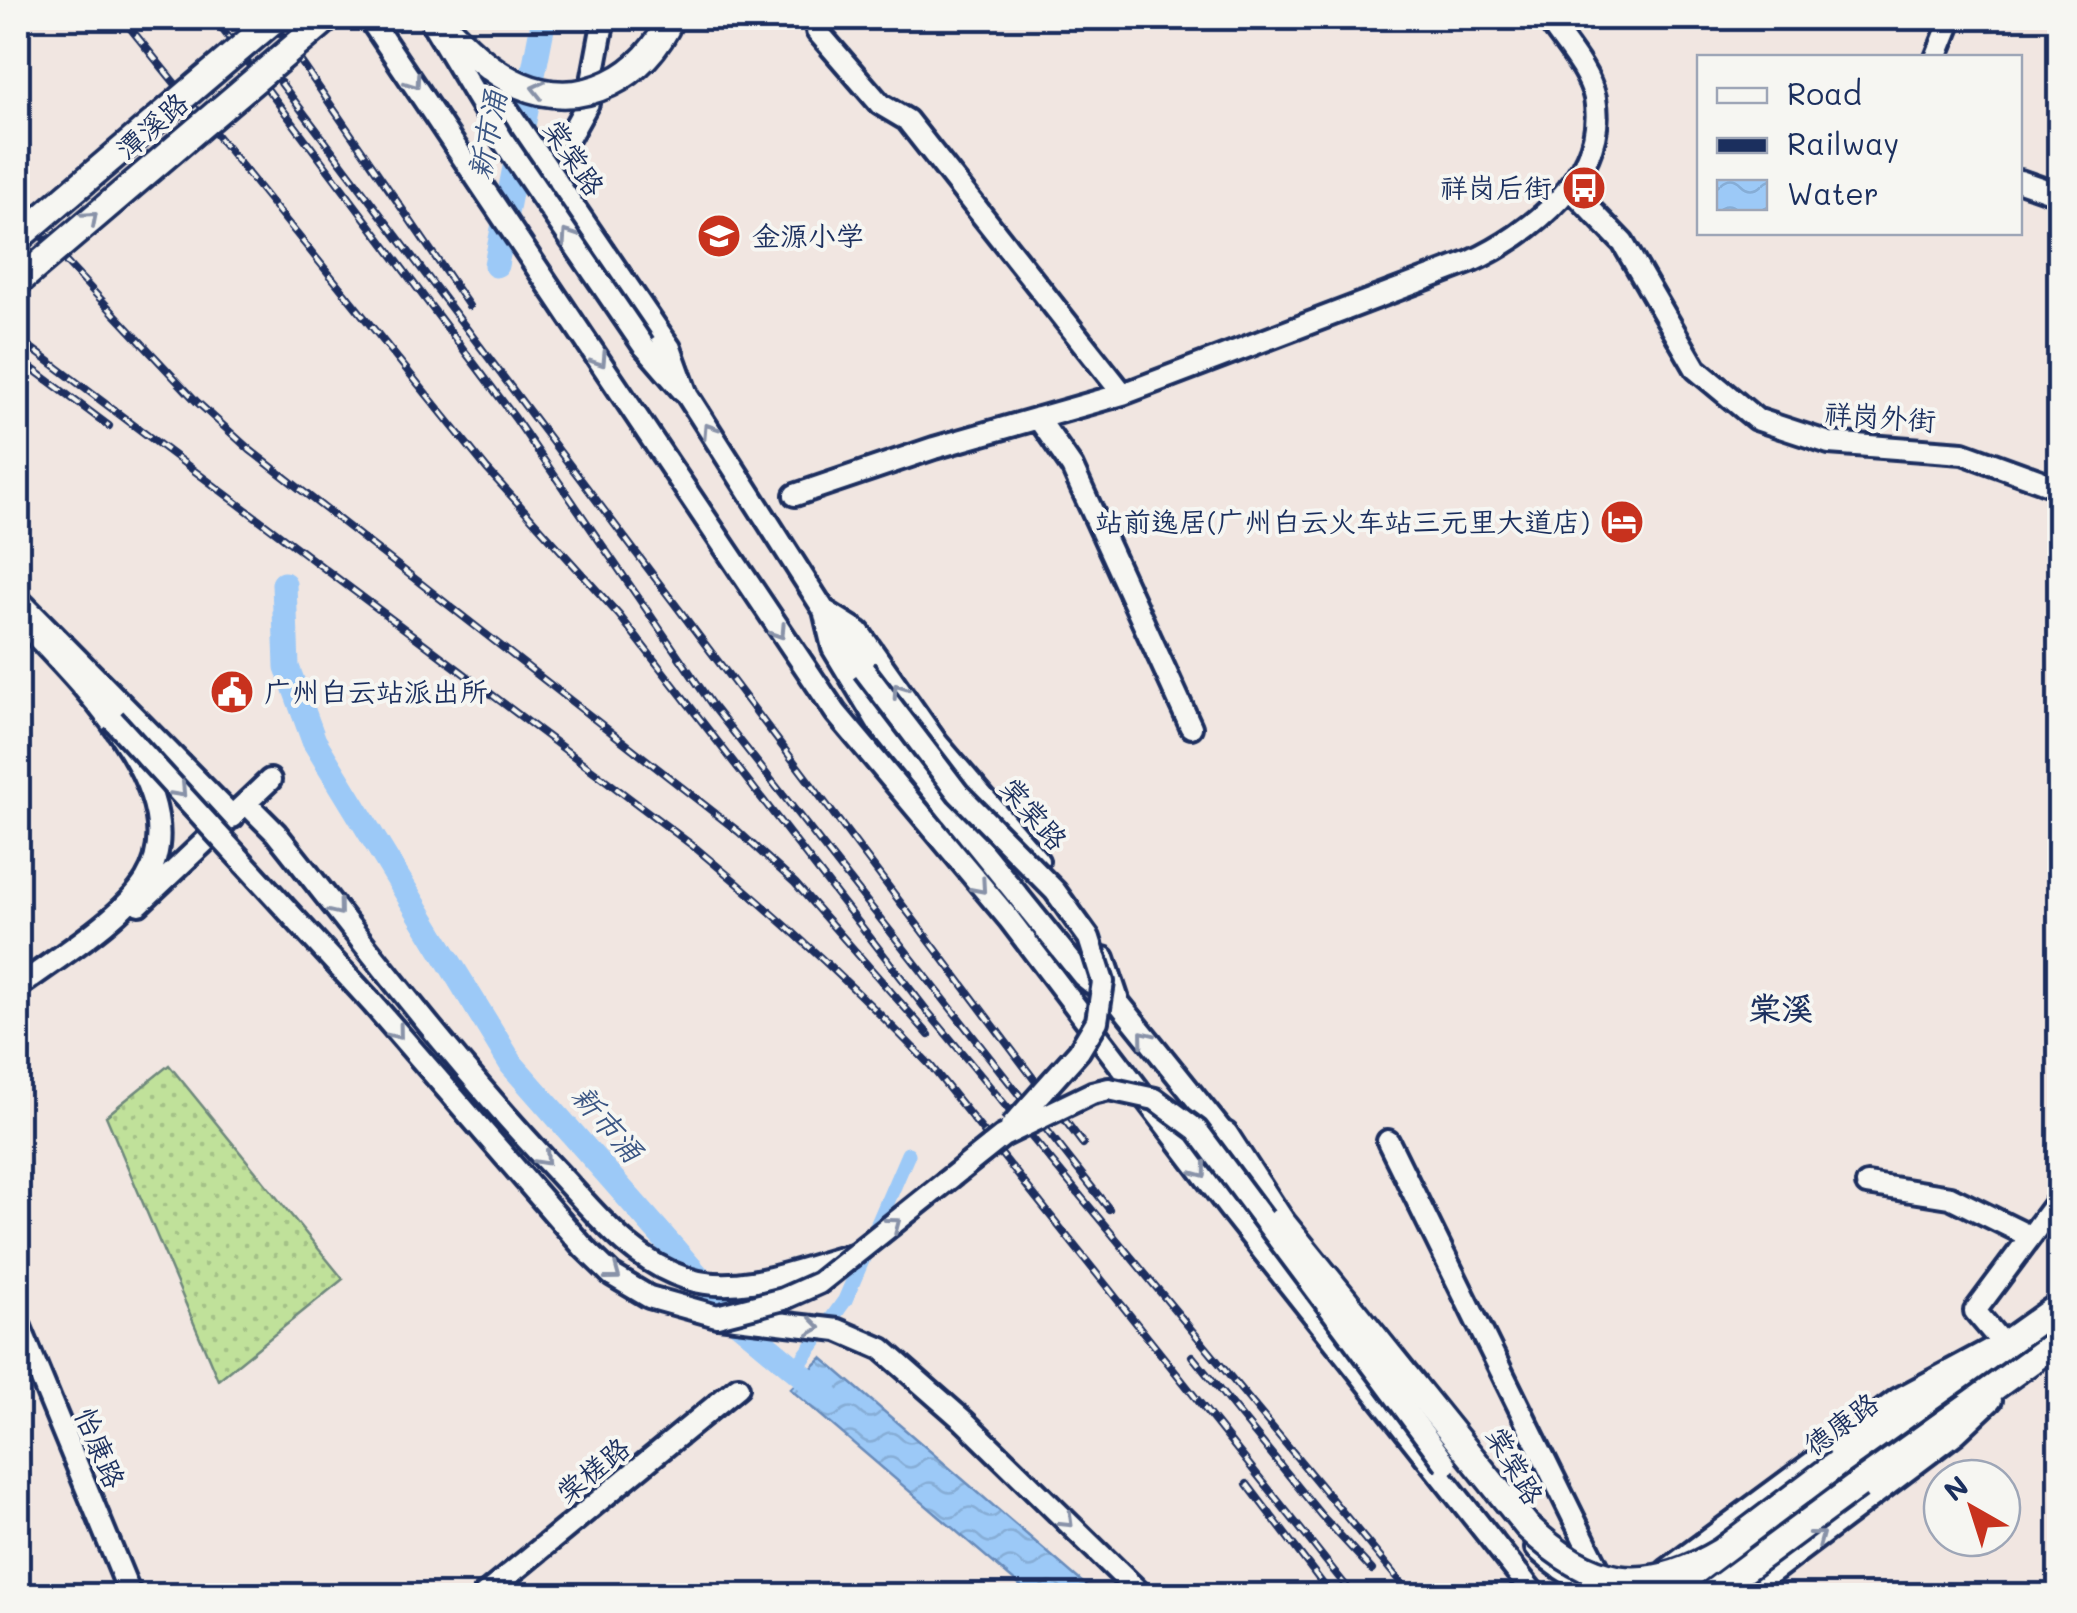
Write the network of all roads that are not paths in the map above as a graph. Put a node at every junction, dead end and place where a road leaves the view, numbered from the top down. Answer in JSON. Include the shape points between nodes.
{"nodes":[{"id":1,"x":276,"y":18,"type":"edge"},
{"id":2,"x":328,"y":18,"type":"edge"},
{"id":3,"x":369,"y":18,"type":"edge"},
{"id":4,"x":431,"y":18,"type":"edge"},
{"id":5,"x":444,"y":18,"type":"edge"},
{"id":6,"x":604,"y":18,"type":"edge"},
{"id":7,"x":671,"y":18,"type":"edge"},
{"id":8,"x":827,"y":18,"type":"edge"},
{"id":9,"x":1546,"y":18,"type":"edge"},
{"id":10,"x":1952,"y":18,"type":"edge"},
{"id":11,"x":1937,"y":55,"type":"edge"},
{"id":12,"x":470,"y":66,"type":"junction"},
{"id":13,"x":569,"y":137,"type":"dead end"},
{"id":14,"x":2022,"y":181,"type":"edge"},
{"id":15,"x":1569,"y":187,"type":"junction"},
{"id":16,"x":2060,"y":196,"type":"edge"},
{"id":17,"x":18,"y":238,"type":"edge"},
{"id":18,"x":18,"y":282,"type":"edge"},
{"id":19,"x":1123,"y":394,"type":"junction"},
{"id":20,"x":686,"y":395,"type":"junction"},
{"id":21,"x":1038,"y":418,"type":"junction"},
{"id":22,"x":2060,"y":488,"type":"edge"},
{"id":23,"x":795,"y":494,"type":"dead end"},
{"id":24,"x":18,"y":598,"type":"edge"},
{"id":25,"x":824,"y":610,"type":"junction"},
{"id":26,"x":18,"y":617,"type":"edge"},
{"id":27,"x":114,"y":720,"type":"junction"},
{"id":28,"x":1191,"y":727,"type":"dead end"},
{"id":29,"x":270,"y":780,"type":"dead end"},
{"id":30,"x":240,"y":811,"type":"junction"},
{"id":31,"x":18,"y":987,"type":"edge"},
{"id":32,"x":18,"y":995,"type":"edge"},
{"id":33,"x":1118,"y":1003,"type":"junction"},
{"id":34,"x":1180,"y":1080,"type":"junction"},
{"id":35,"x":1148,"y":1103,"type":"junction"},
{"id":36,"x":1225,"y":1135,"type":"junction"},
{"id":37,"x":1004,"y":1136,"type":"junction"},
{"id":38,"x":1388,"y":1141,"type":"dead end"},
{"id":39,"x":1868,"y":1184,"type":"dead end"},
{"id":40,"x":2060,"y":1197,"type":"edge"},
{"id":41,"x":2029,"y":1236,"type":"junction"},
{"id":42,"x":852,"y":1255,"type":"junction"},
{"id":43,"x":2060,"y":1306,"type":"edge"},
{"id":44,"x":717,"y":1316,"type":"junction"},
{"id":45,"x":18,"y":1322,"type":"edge"},
{"id":46,"x":2060,"y":1340,"type":"edge"},
{"id":47,"x":2002,"y":1343,"type":"junction"},
{"id":48,"x":2022,"y":1365,"type":"junction"},
{"id":49,"x":738,"y":1386,"type":"dead end"},
{"id":50,"x":1722,"y":1539,"type":"junction"},
{"id":51,"x":1507,"y":1565,"type":"junction"},
{"id":52,"x":1765,"y":1577,"type":"junction"},
{"id":53,"x":1600,"y":1592,"type":"edge"},
{"id":54,"x":1140,"y":1593,"type":"edge"},
{"id":55,"x":1645,"y":1594,"type":"edge"},
{"id":56,"x":131,"y":1596,"type":"edge"},
{"id":57,"x":483,"y":1596,"type":"edge"},
{"id":58,"x":1536,"y":1596,"type":"edge"},
{"id":59,"x":1708,"y":1596,"type":"edge"},
{"id":60,"x":1740,"y":1596,"type":"edge"}],
"edges":[{"from":1,"to":17,"type":"main road","name":"潭溪路","bridge":true},
{"from":18,"to":2,"type":"main road","name":"潭溪路","one_way":true,"bridge":true},
{"from":3,"to":35,"type":"street","one_way":true,"via":[[836,713],[1008,919]]},
{"from":7,"to":4,"type":"main road","one_way":true,"bridge":true,"via":[[631,74],[593,90],[559,94],[521,85],[486,65]]},
{"from":4,"to":12,"type":"street","name":"棠棠路"},
{"from":20,"to":4,"type":"street","one_way":true,"bridge":true,"via":[[643,346],[502,139]]},
{"from":5,"to":12,"type":"street"},
{"from":6,"to":13,"type":"street","via":[[588,103]]},
{"from":8,"to":19,"type":"street","via":[[817,31],[880,104],[907,120]]},
{"from":9,"to":15,"type":"street","via":[[1595,96],[1589,146]]},
{"from":10,"to":11,"type":"street"},
{"from":12,"to":20,"type":"street","name":"棠棠路","via":[[498,96],[670,348]]},
{"from":14,"to":16,"type":"street"},
{"from":15,"to":19,"type":"street","via":[[1536,224],[1470,262]]},
{"from":15,"to":22,"type":"street","name":"祥岗外街","via":[[1623,243],[1696,368],[1756,419],[1829,444],[1963,453]]},
{"from":19,"to":21,"type":"street"},
{"from":25,"to":20,"type":"street","name":"棠棠路","one_way":true},
{"from":21,"to":23,"type":"street"},
{"from":21,"to":28,"type":"street","via":[[1072,467]]},
{"from":24,"to":30,"type":"street"},
{"from":25,"to":33,"type":"street","via":[[832,648],[910,766],[1083,976]]},
{"from":33,"to":25,"type":"street","name":"棠棠路","one_way":true,"via":[[1094,931],[1076,905],[937,742],[859,632]]},
{"from":25,"to":37,"type":"street","bridge":true,"via":[[958,793],[1055,891],[1089,938],[1102,982],[1097,1021],[1079,1052]]},
{"from":26,"to":27,"type":"street"},
{"from":27,"to":31,"type":"street","bridge":true,"via":[[142,776],[160,845],[146,881]]},
{"from":27,"to":44,"type":"street","one_way":true,"bridge":true,"via":[[374,1004],[584,1248],[649,1298]]},
{"from":29,"to":30,"type":"street"},
{"from":30,"to":32,"type":"street","via":[[147,897]]},
{"from":30,"to":42,"type":"street","one_way":true,"via":[[276,833],[513,1126],[628,1247],[692,1280],[738,1282]]},
{"from":34,"to":33,"type":"street","name":"棠棠路","one_way":true},
{"from":34,"to":35,"type":"street","via":[[1175,1107]]},
{"from":34,"to":36,"type":"street","name":"棠棠路"},
{"from":35,"to":51,"type":"street","one_way":true},
{"from":36,"to":50,"type":"main road","bridge":true,"via":[[1281,1221],[1558,1556],[1618,1581],[1674,1574]]},
{"from":36,"to":53,"type":"street","name":"棠棠路","via":[[1474,1446],[1528,1540]]},
{"from":42,"to":37,"type":"street","one_way":true,"bridge":true},
{"from":37,"to":51,"type":"street","bridge":true,"via":[[1109,1089],[1166,1106],[1197,1130],[1446,1464]]},
{"from":38,"to":53,"type":"street"},
{"from":39,"to":41,"type":"street","via":[[1950,1197]]},
{"from":40,"to":41,"type":"street"},
{"from":41,"to":47,"type":"street","via":[[1975,1311]]},
{"from":42,"to":44,"type":"street","bridge":true,"via":[[819,1282]]},
{"from":43,"to":47,"type":"main road","name":"德康路"},
{"from":44,"to":54,"type":"street","one_way":true,"via":[[838,1330],[882,1349]]},
{"from":45,"to":56,"type":"street","name":"怡康路"},
{"from":46,"to":48,"type":"main road"},
{"from":47,"to":50,"type":"main road","name":"德康路","bridge":true},
{"from":47,"to":50,"type":"street","via":[[1898,1399]]},
{"from":52,"to":48,"type":"street","one_way":true,"via":[[1956,1433]]},
{"from":48,"to":59,"type":"main road","bridge":true},
{"from":49,"to":57,"type":"street","name":"棠槎路"},
{"from":50,"to":52,"type":"street"},
{"from":50,"to":55,"type":"main road","name":"德康路","bridge":true},
{"from":51,"to":58,"type":"street"},
{"from":52,"to":60,"type":"street"},
{"from":53,"to":55,"type":"street"}]}
